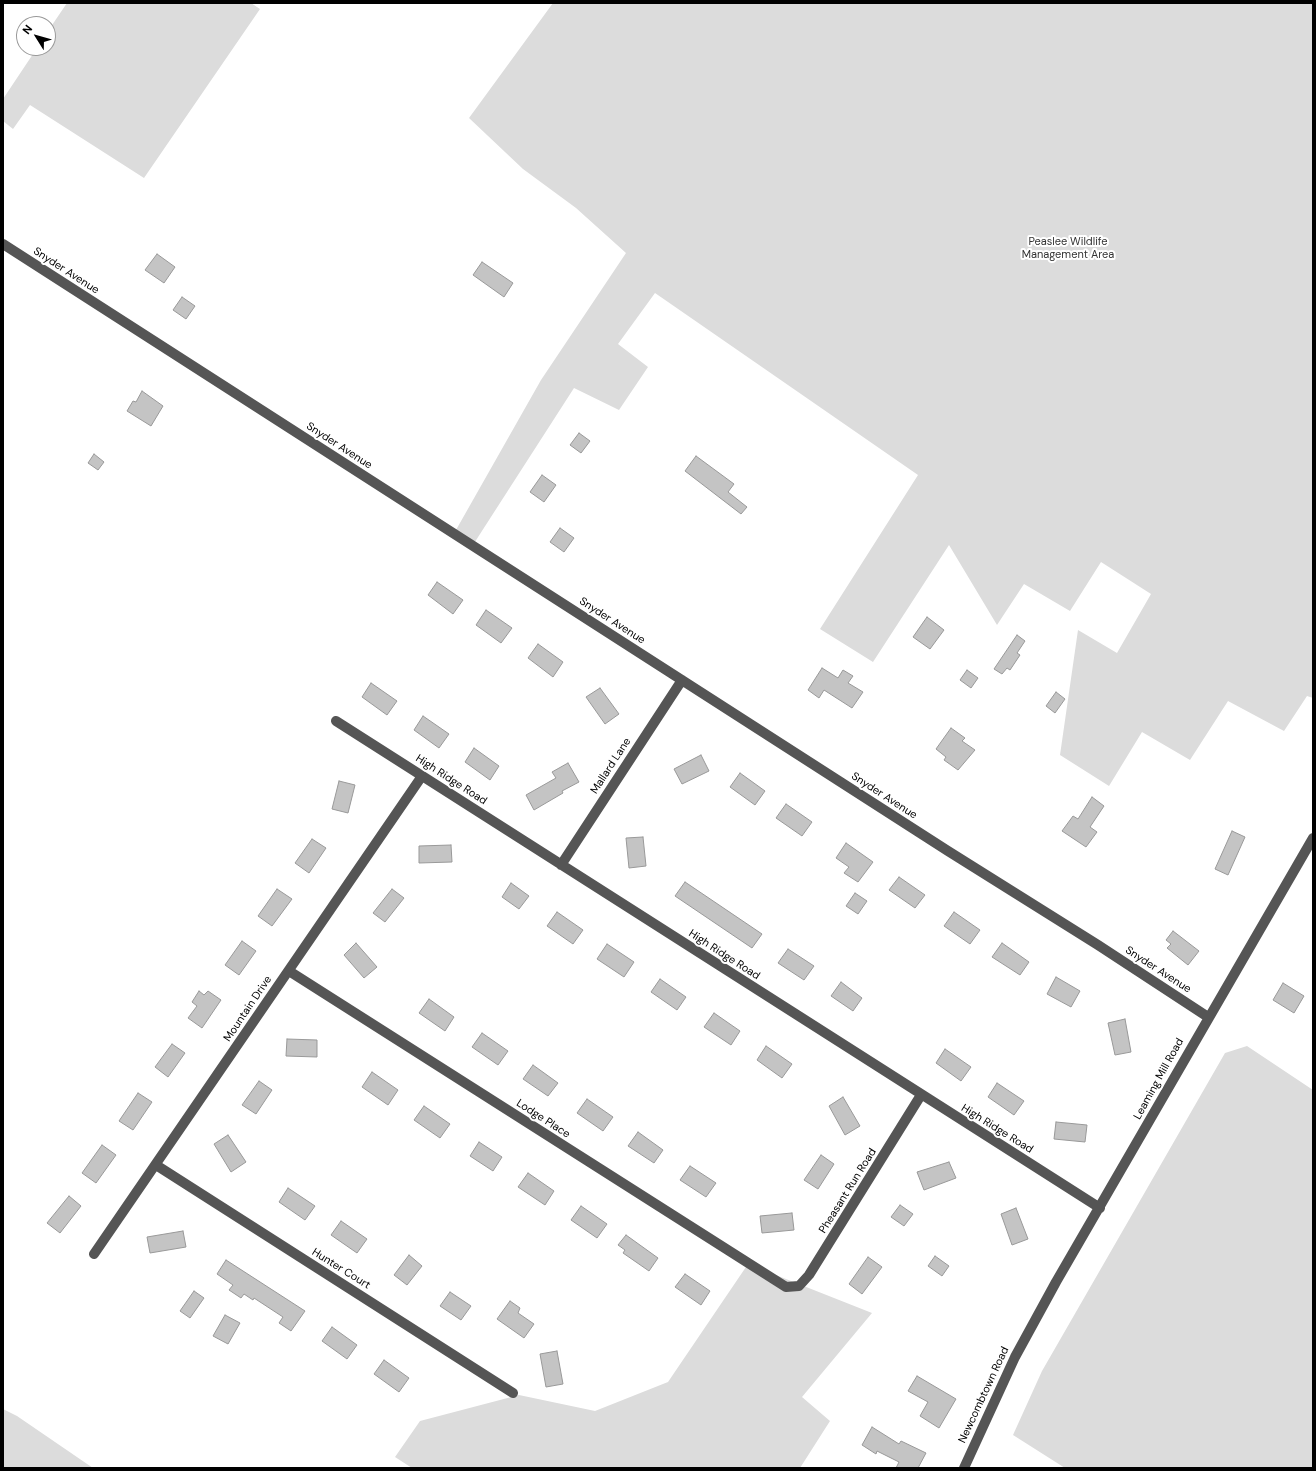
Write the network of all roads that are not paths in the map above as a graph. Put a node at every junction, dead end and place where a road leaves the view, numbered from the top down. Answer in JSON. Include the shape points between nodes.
{"nodes":[{"id":1,"x":3,"y":244,"type":"edge"},
{"id":2,"x":682,"y":680,"type":"junction"},
{"id":3,"x":336,"y":720,"type":"dead end"},
{"id":4,"x":422,"y":776,"type":"junction"},
{"id":5,"x":1313,"y":838,"type":"edge"},
{"id":6,"x":561,"y":865,"type":"junction"},
{"id":7,"x":289,"y":971,"type":"junction"},
{"id":8,"x":1208,"y":1017,"type":"junction"},
{"id":9,"x":922,"y":1095,"type":"junction"},
{"id":10,"x":156,"y":1165,"type":"junction"},
{"id":11,"x":1100,"y":1208,"type":"junction"},
{"id":12,"x":94,"y":1254,"type":"dead end"},
{"id":13,"x":786,"y":1286,"type":"joint"},
{"id":14,"x":1028,"y":1333,"type":"joint"},
{"id":15,"x":513,"y":1393,"type":"dead end"},
{"id":16,"x":964,"y":1468,"type":"edge"}],
"edges":[{"from":1,"to":2,"type":"street","name":"Snyder Avenue"},
{"from":2,"to":6,"type":"street","name":"Mallard Lane"},
{"from":2,"to":8,"type":"street","name":"Snyder Avenue"},
{"from":3,"to":4,"type":"street","name":"High Ridge Road"},
{"from":4,"to":6,"type":"street","name":"High Ridge Road"},
{"from":4,"to":7,"type":"street","name":"Mountain Drive"},
{"from":5,"to":8,"type":"street","name":"Leaming Mill Road"},
{"from":6,"to":9,"type":"street","name":"High Ridge Road"},
{"from":7,"to":10,"type":"street","name":"Mountain Drive"},
{"from":7,"to":13,"type":"street","name":"Lodge Place"},
{"from":8,"to":11,"type":"street","name":"Leaming Mill Road"},
{"from":9,"to":11,"type":"street","name":"High Ridge Road"},
{"from":9,"to":13,"type":"street","name":"Pheasant Run Road","via":[[809,1275],[799,1286]]},
{"from":10,"to":12,"type":"street","name":"Mountain Drive"},
{"from":10,"to":15,"type":"street","name":"Hunter Court"},
{"from":11,"to":14,"type":"street","name":"Leaming Mill Road"},
{"from":14,"to":16,"type":"street","name":"Newcombtown Road"}]}
